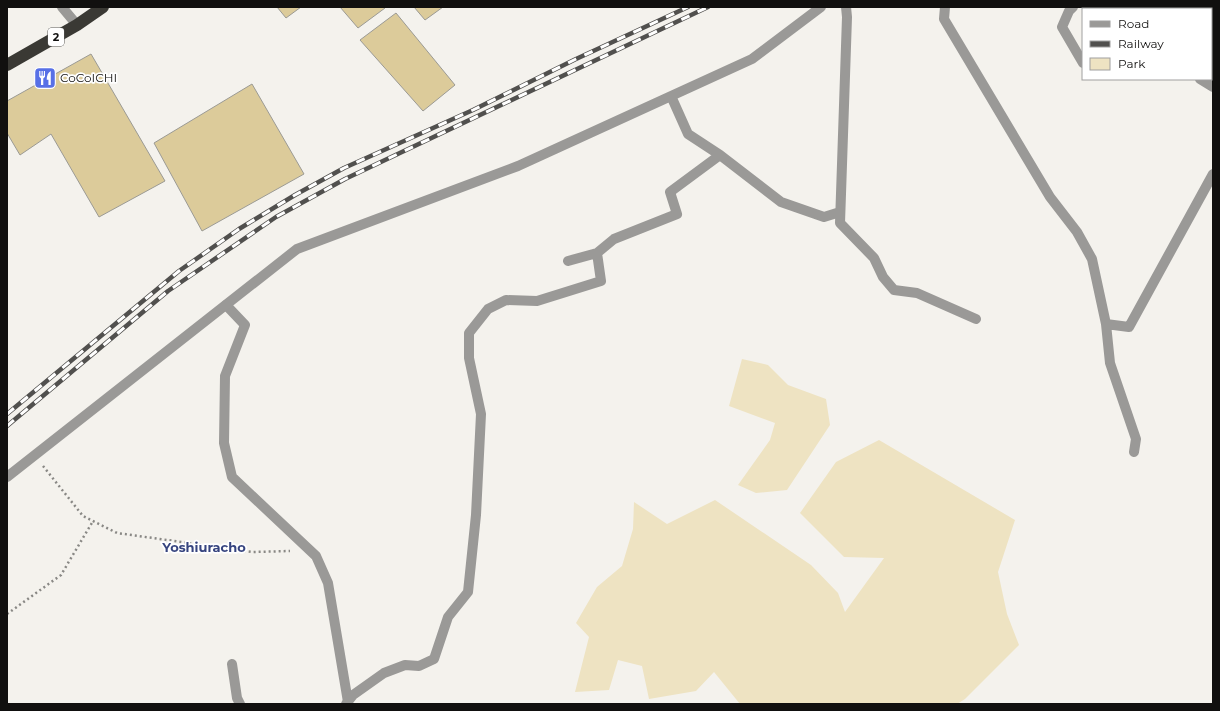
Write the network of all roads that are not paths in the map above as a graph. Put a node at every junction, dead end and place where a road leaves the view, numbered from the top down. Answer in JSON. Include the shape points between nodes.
{"nodes":[{"id":1,"x":62,"y":7,"type":"edge"},
{"id":2,"x":104,"y":7,"type":"edge"},
{"id":3,"x":821,"y":7,"type":"edge"},
{"id":4,"x":846,"y":7,"type":"edge"},
{"id":5,"x":945,"y":7,"type":"edge"},
{"id":6,"x":1073,"y":7,"type":"edge"},
{"id":7,"x":77,"y":24,"type":"junction"},
{"id":8,"x":1082,"y":61,"type":"edge"},
{"id":9,"x":7,"y":65,"type":"edge"},
{"id":10,"x":1202,"y":80,"type":"edge"},
{"id":11,"x":1213,"y":87,"type":"edge"},
{"id":12,"x":671,"y":96,"type":"junction"},
{"id":13,"x":720,"y":155,"type":"junction"},
{"id":14,"x":1213,"y":174,"type":"edge"},
{"id":15,"x":840,"y":212,"type":"junction"},
{"id":16,"x":597,"y":253,"type":"junction"},
{"id":17,"x":568,"y":261,"type":"dead end"},
{"id":18,"x":226,"y":305,"type":"junction"},
{"id":19,"x":976,"y":319,"type":"dead end"},
{"id":20,"x":1106,"y":324,"type":"junction"},
{"id":21,"x":1134,"y":452,"type":"dead end"},
{"id":22,"x":7,"y":477,"type":"edge"},
{"id":23,"x":232,"y":664,"type":"dead end"},
{"id":24,"x":347,"y":703,"type":"edge"},
{"id":25,"x":240,"y":704,"type":"edge"}],
"edges":[{"from":1,"to":7,"type":"street"},
{"from":2,"to":7,"type":"highway","number":"2"},
{"from":3,"to":12,"type":"street","via":[[752,59]]},
{"from":4,"to":15,"type":"street"},
{"from":5,"to":20,"type":"street","via":[[944,19],[1050,198],[1077,232],[1092,259]]},
{"from":6,"to":8,"type":"street","via":[[1062,27]]},
{"from":7,"to":9,"type":"highway","number":"2"},
{"from":10,"to":11,"type":"street"},
{"from":12,"to":13,"type":"street","via":[[688,134]]},
{"from":12,"to":18,"type":"street","via":[[518,166],[297,249]]},
{"from":13,"to":15,"type":"street","via":[[781,202],[824,216]]},
{"from":13,"to":16,"type":"street","via":[[670,192],[677,214],[614,239]]},
{"from":14,"to":20,"type":"street","via":[[1128,327]]},
{"from":15,"to":19,"type":"street","via":[[840,223],[874,258],[883,277],[894,290],[917,293]]},
{"from":16,"to":17,"type":"street"},
{"from":16,"to":24,"type":"street","via":[[601,281],[537,301],[506,300],[488,310],[470,333],[468,358],[480,414],[476,515],[468,592],[448,617],[434,659],[419,666],[405,664],[384,673],[353,695]]},
{"from":18,"to":22,"type":"street"},
{"from":18,"to":24,"type":"street","via":[[245,325],[225,376],[224,443],[232,477],[316,556],[328,583]]},
{"from":20,"to":21,"type":"street","via":[[1110,363],[1136,439]]},
{"from":23,"to":25,"type":"street"}]}
